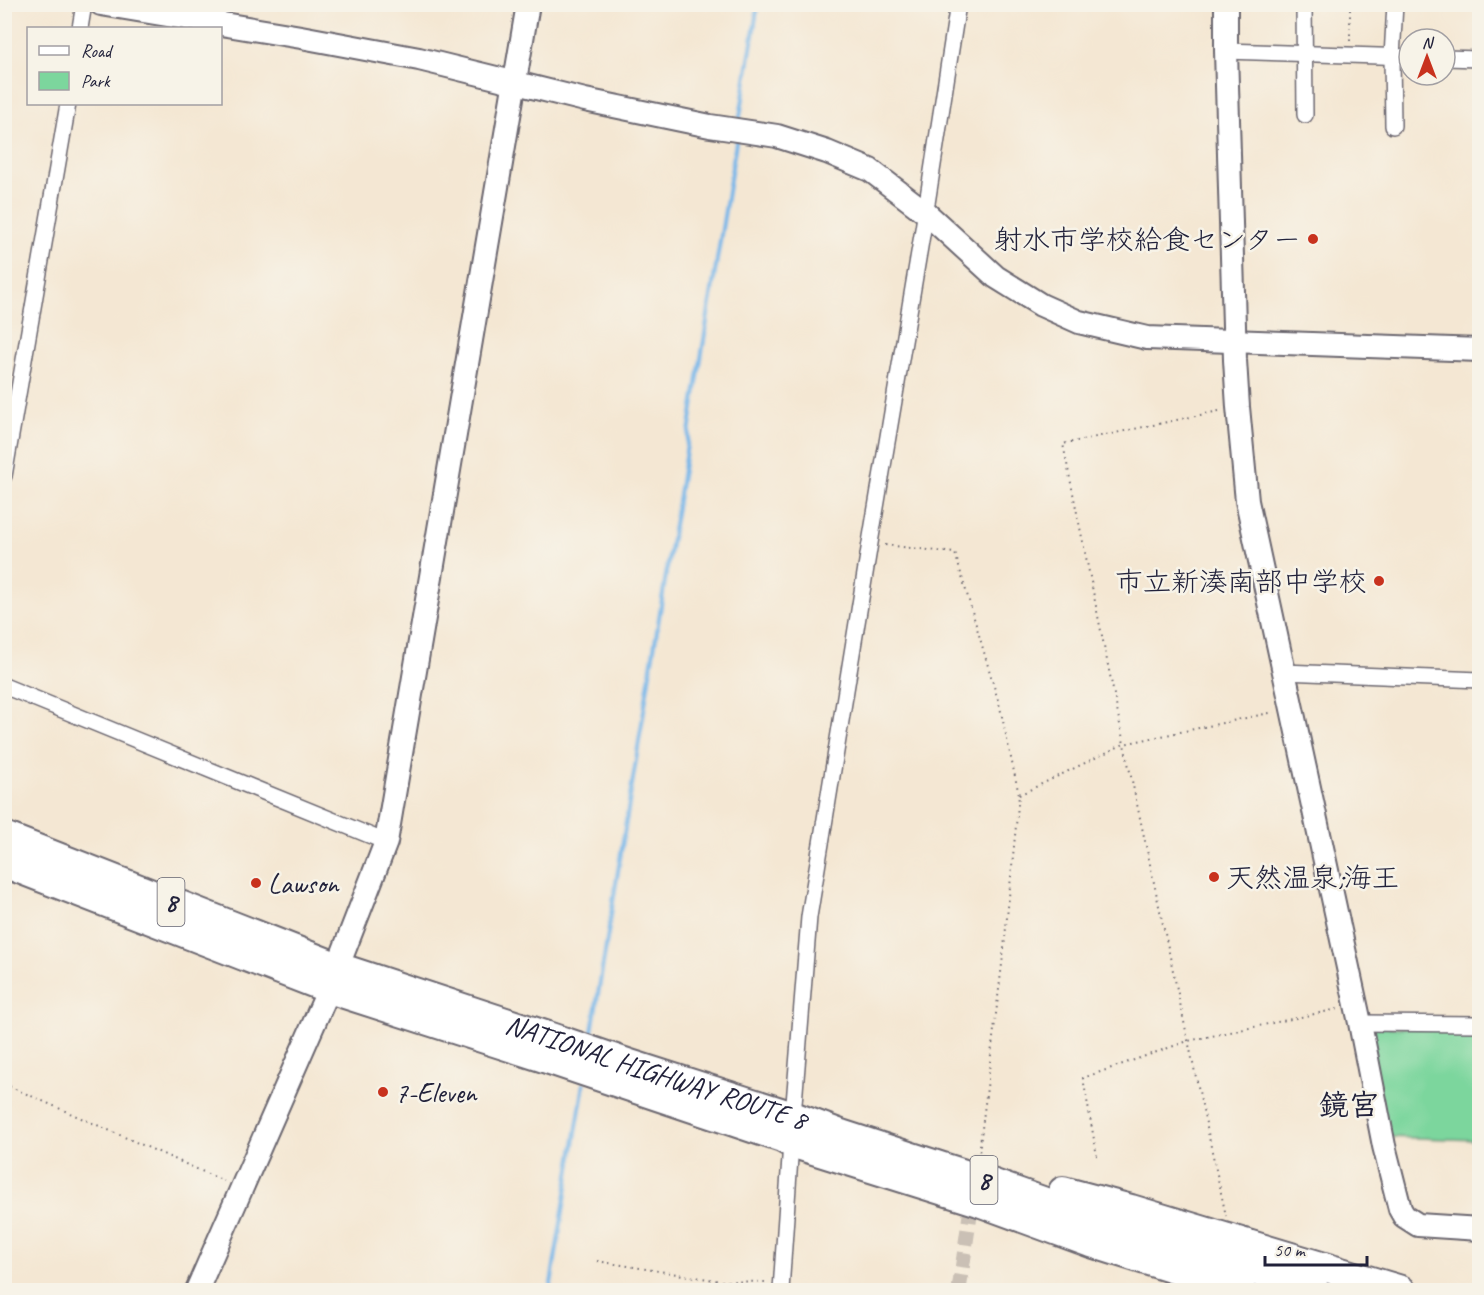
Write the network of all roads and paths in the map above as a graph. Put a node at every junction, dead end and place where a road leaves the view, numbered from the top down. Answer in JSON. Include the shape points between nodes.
{"nodes":[{"id":1,"x":84,"y":4,"type":"edge"},
{"id":2,"x":101,"y":4,"type":"edge"},
{"id":3,"x":528,"y":4,"type":"edge"},
{"id":4,"x":958,"y":4,"type":"edge"},
{"id":5,"x":1226,"y":4,"type":"edge"},
{"id":6,"x":1304,"y":4,"type":"edge"},
{"id":7,"x":1350,"y":4,"type":"edge"},
{"id":8,"x":1395,"y":4,"type":"edge"},
{"id":9,"x":80,"y":27,"type":"edge"},
{"id":10,"x":1226,"y":51,"type":"junction"},
{"id":11,"x":1304,"y":53,"type":"junction"},
{"id":12,"x":1350,"y":55,"type":"junction"},
{"id":13,"x":1392,"y":57,"type":"junction"},
{"id":14,"x":1397,"y":57,"type":"edge"},
{"id":15,"x":1457,"y":58,"type":"edge"},
{"id":16,"x":1479,"y":59,"type":"edge"},
{"id":17,"x":515,"y":81,"type":"junction"},
{"id":18,"x":68,"y":105,"type":"edge"},
{"id":19,"x":1305,"y":115,"type":"dead end"},
{"id":20,"x":1393,"y":126,"type":"dead end"},
{"id":21,"x":925,"y":212,"type":"junction"},
{"id":22,"x":1235,"y":341,"type":"junction"},
{"id":23,"x":1479,"y":350,"type":"edge"},
{"id":24,"x":1238,"y":407,"type":"junction"},
{"id":25,"x":4,"y":476,"type":"edge"},
{"id":26,"x":870,"y":543,"type":"junction"},
{"id":27,"x":1284,"y":672,"type":"junction"},
{"id":28,"x":1479,"y":680,"type":"edge"},
{"id":29,"x":4,"y":686,"type":"edge"},
{"id":30,"x":1291,"y":708,"type":"junction"},
{"id":31,"x":1124,"y":744,"type":"junction"},
{"id":32,"x":1019,"y":795,"type":"junction"},
{"id":33,"x":4,"y":836,"type":"edge"},
{"id":34,"x":386,"y":842,"type":"junction"},
{"id":35,"x":4,"y":863,"type":"edge"},
{"id":36,"x":334,"y":978,"type":"junction"},
{"id":37,"x":1358,"y":1014,"type":"junction"},
{"id":38,"x":1479,"y":1024,"type":"edge"},
{"id":39,"x":1188,"y":1041,"type":"junction"},
{"id":40,"x":4,"y":1084,"type":"edge"},
{"id":41,"x":792,"y":1130,"type":"junction"},
{"id":42,"x":872,"y":1144,"type":"junction"},
{"id":43,"x":980,"y":1153,"type":"tunnel mouth"},
{"id":44,"x":1097,"y":1156,"type":"dead end"},
{"id":45,"x":910,"y":1180,"type":"junction"},
{"id":46,"x":241,"y":1189,"type":"junction"},
{"id":47,"x":1479,"y":1229,"type":"edge"},
{"id":48,"x":1231,"y":1240,"type":"junction"},
{"id":49,"x":597,"y":1261,"type":"dead end"},
{"id":50,"x":781,"y":1285,"type":"edge"},
{"id":51,"x":197,"y":1290,"type":"edge"},
{"id":52,"x":1184,"y":1290,"type":"edge"},
{"id":53,"x":1241,"y":1290,"type":"edge"},
{"id":54,"x":1315,"y":1290,"type":"edge"},
{"id":55,"x":1401,"y":1290,"type":"edge"}],
"edges":[{"from":1,"to":9,"type":"street"},
{"from":2,"to":17,"type":"street","via":[[325,41]]},
{"from":3,"to":17,"type":"street"},
{"from":4,"to":21,"type":"street"},
{"from":5,"to":10,"type":"street"},
{"from":6,"to":11,"type":"street"},
{"from":7,"to":12,"type":"path"},
{"from":8,"to":13,"type":"street"},
{"from":10,"to":11,"type":"street"},
{"from":10,"to":22,"type":"street"},
{"from":11,"to":12,"type":"street"},
{"from":11,"to":19,"type":"street"},
{"from":12,"to":13,"type":"street"},
{"from":13,"to":14,"type":"street"},
{"from":13,"to":20,"type":"street"},
{"from":15,"to":16,"type":"street"},
{"from":17,"to":21,"type":"street","via":[[585,100],[777,136],[870,170]]},
{"from":17,"to":34,"type":"street"},
{"from":18,"to":25,"type":"street"},
{"from":21,"to":22,"type":"street","via":[[996,277],[1079,322],[1148,338]]},
{"from":21,"to":26,"type":"street"},
{"from":22,"to":23,"type":"street"},
{"from":22,"to":24,"type":"street"},
{"from":24,"to":27,"type":"street","via":[[1247,501]]},
{"from":24,"to":31,"type":"path","via":[[1064,444]]},
{"from":26,"to":32,"type":"path","via":[[955,553],[1000,707]]},
{"from":26,"to":41,"type":"street","via":[[809,917]]},
{"from":27,"to":28,"type":"street"},
{"from":27,"to":30,"type":"street"},
{"from":29,"to":34,"type":"street"},
{"from":30,"to":31,"type":"path"},
{"from":30,"to":37,"type":"street"},
{"from":31,"to":32,"type":"path"},
{"from":31,"to":39,"type":"path"},
{"from":32,"to":43,"type":"path"},
{"from":33,"to":36,"type":"highway","name":"NATIONAL HIGHWAY ROUTE 8","number":"8"},
{"from":34,"to":36,"type":"street"},
{"from":35,"to":36,"type":"highway","name":"NATIONAL HIGHWAY ROUTE 8","number":"8"},
{"from":36,"to":41,"type":"highway","name":"NATIONAL HIGHWAY ROUTE 8","number":"8"},
{"from":36,"to":46,"type":"street"},
{"from":37,"to":38,"type":"street"},
{"from":37,"to":39,"type":"path"},
{"from":37,"to":47,"type":"street","via":[[1400,1209],[1418,1225]]},
{"from":39,"to":44,"type":"path","via":[[1083,1078]]},
{"from":39,"to":48,"type":"path"},
{"from":40,"to":46,"type":"path"},
{"from":41,"to":42,"type":"highway","name":"NATIONAL HIGHWAY ROUTE 8","number":"8"},
{"from":41,"to":45,"type":"highway","name":"NATIONAL HIGHWAY ROUTE 8","number":"8"},
{"from":41,"to":50,"type":"street"},
{"from":42,"to":48,"type":"highway","number":"8","via":[[1031,1182]]},
{"from":42,"to":54,"type":"highway","name":"NATIONAL HIGHWAY ROUTE 8","number":"8"},
{"from":45,"to":52,"type":"highway","number":"8","via":[[1046,1241]]},
{"from":45,"to":53,"type":"highway","name":"NATIONAL HIGHWAY ROUTE 8","number":"8"},
{"from":46,"to":51,"type":"street"},
{"from":48,"to":55,"type":"highway","number":"8"},
{"from":49,"to":50,"type":"path","via":[[720,1281]]}]}
